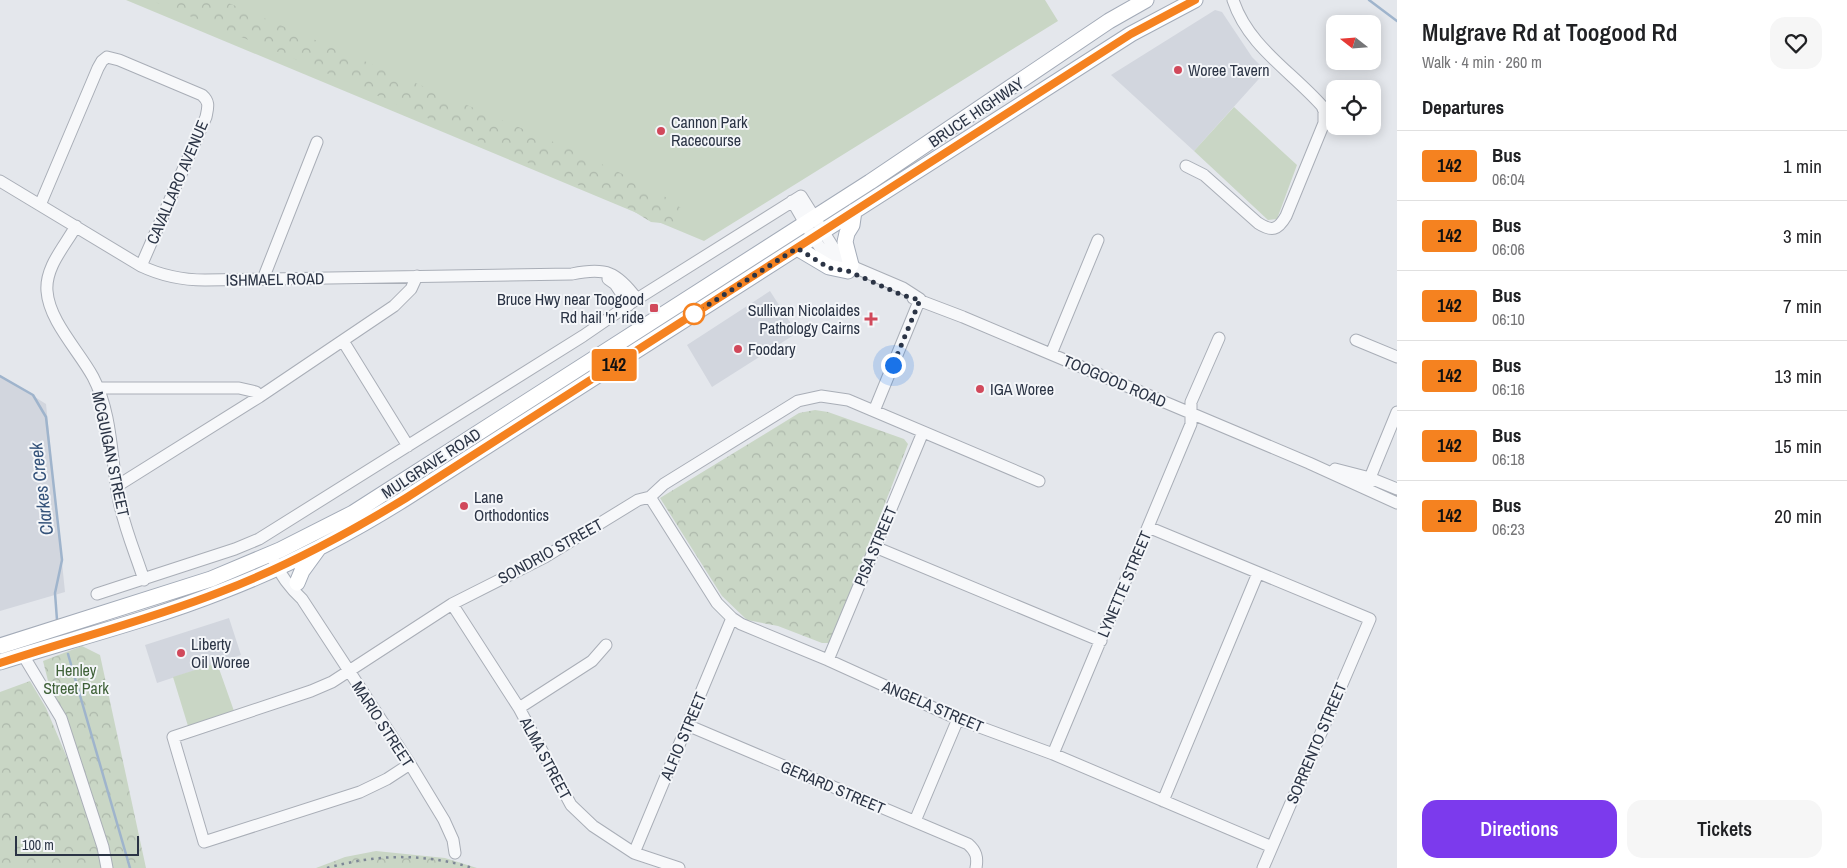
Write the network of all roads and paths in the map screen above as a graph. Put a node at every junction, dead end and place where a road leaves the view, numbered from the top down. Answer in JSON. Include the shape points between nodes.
{"nodes":[{"id":1,"x":1146,"y":0,"type":"edge"},
{"id":2,"x":1195,"y":0,"type":"edge"},
{"id":3,"x":1233,"y":0,"type":"edge"},
{"id":4,"x":317,"y":142,"type":"dead end"},
{"id":5,"x":1186,"y":166,"type":"dead end"},
{"id":6,"x":1,"y":181,"type":"edge"},
{"id":7,"x":40,"y":204,"type":"junction"},
{"id":8,"x":854,"y":211,"type":"junction"},
{"id":9,"x":811,"y":221,"type":"junction"},
{"id":10,"x":76,"y":226,"type":"junction"},
{"id":11,"x":819,"y":234,"type":"junction"},
{"id":12,"x":1098,"y":240,"type":"dead end"},
{"id":13,"x":797,"y":248,"type":"junction"},
{"id":14,"x":142,"y":266,"type":"junction"},
{"id":15,"x":849,"y":268,"type":"junction"},
{"id":16,"x":416,"y":276,"type":"junction"},
{"id":17,"x":263,"y":279,"type":"junction"},
{"id":18,"x":920,"y":300,"type":"junction"},
{"id":19,"x":633,"y":302,"type":"junction"},
{"id":20,"x":1219,"y":338,"type":"dead end"},
{"id":21,"x":1356,"y":340,"type":"dead end"},
{"id":22,"x":343,"y":341,"type":"junction"},
{"id":23,"x":1050,"y":354,"type":"junction"},
{"id":24,"x":1397,"y":357,"type":"edge"},
{"id":25,"x":98,"y":388,"type":"junction"},
{"id":26,"x":259,"y":396,"type":"junction"},
{"id":27,"x":874,"y":412,"type":"junction"},
{"id":28,"x":1397,"y":412,"type":"edge"},
{"id":29,"x":1191,"y":413,"type":"junction"},
{"id":30,"x":923,"y":432,"type":"junction"},
{"id":31,"x":408,"y":446,"type":"junction"},
{"id":32,"x":1039,"y":481,"type":"dead end"},
{"id":33,"x":1368,"y":484,"type":"junction"},
{"id":34,"x":117,"y":486,"type":"junction"},
{"id":35,"x":1397,"y":489,"type":"edge"},
{"id":36,"x":650,"y":497,"type":"junction"},
{"id":37,"x":1397,"y":503,"type":"edge"},
{"id":38,"x":1148,"y":527,"type":"junction"},
{"id":39,"x":875,"y":547,"type":"junction"},
{"id":40,"x":319,"y":548,"type":"junction"},
{"id":41,"x":279,"y":559,"type":"junction"},
{"id":42,"x":1258,"y":573,"type":"junction"},
{"id":43,"x":144,"y":580,"type":"junction"},
{"id":44,"x":297,"y":583,"type":"junction"},
{"id":45,"x":97,"y":594,"type":"dead end"},
{"id":46,"x":302,"y":599,"type":"junction"},
{"id":47,"x":452,"y":604,"type":"junction"},
{"id":48,"x":732,"y":618,"type":"junction"},
{"id":49,"x":1101,"y":641,"type":"junction"},
{"id":50,"x":606,"y":645,"type":"dead end"},
{"id":51,"x":0,"y":646,"type":"edge"},
{"id":52,"x":23,"y":655,"type":"junction"},
{"id":53,"x":828,"y":660,"type":"junction"},
{"id":54,"x":0,"y":662,"type":"edge"},
{"id":55,"x":349,"y":672,"type":"junction"},
{"id":56,"x":518,"y":708,"type":"junction"},
{"id":57,"x":958,"y":719,"type":"junction"},
{"id":58,"x":687,"y":725,"type":"junction"},
{"id":59,"x":1053,"y":754,"type":"junction"},
{"id":60,"x":410,"y":764,"type":"junction"},
{"id":61,"x":1163,"y":801,"type":"junction"},
{"id":62,"x":915,"y":821,"type":"junction"},
{"id":63,"x":1272,"y":846,"type":"junction"},
{"id":64,"x":455,"y":853,"type":"dead end"},
{"id":65,"x":634,"y":853,"type":"junction"},
{"id":66,"x":107,"y":868,"type":"edge"},
{"id":67,"x":679,"y":868,"type":"edge"},
{"id":68,"x":976,"y":868,"type":"edge"},
{"id":69,"x":1262,"y":868,"type":"edge"}],
"edges":[{"from":1,"to":9,"type":"main road","name":"BRUCE HIGHWAY","via":[[1109,21]]},
{"from":2,"to":8,"type":"main road","name":"BRUCE HIGHWAY","via":[[1131,34]]},
{"from":3,"to":5,"type":"street","via":[[1264,51],[1322,106],[1324,123],[1286,216],[1280,225],[1272,229],[1258,223],[1204,174]]},
{"from":4,"to":17,"type":"street"},
{"from":6,"to":7,"type":"street","name":"ISHMAEL ROAD"},
{"from":7,"to":10,"type":"street","name":"ISHMAEL ROAD"},
{"from":7,"to":14,"type":"street","name":"CAVALLARO AVENUE","via":[[98,68],[107,57],[202,95],[207,99],[206,117]]},
{"from":8,"to":11,"type":"main road","name":"BRUCE HIGHWAY"},
{"from":8,"to":15,"type":"main road","via":[[844,242]]},
{"from":9,"to":11,"type":"street","name":"TOOGOOD ROAD"},
{"from":9,"to":19,"type":"street","name":"MULGRAVE ROAD","via":[[797,199]]},
{"from":9,"to":41,"type":"main road","name":"MULGRAVE ROAD"},
{"from":10,"to":14,"type":"street","name":"ISHMAEL ROAD"},
{"from":10,"to":25,"type":"street","name":"MCGUIGAN STREET","via":[[52,267],[47,282],[48,298]]},
{"from":11,"to":13,"type":"main road","name":"MULGRAVE ROAD"},
{"from":11,"to":15,"type":"street","name":"TOOGOOD ROAD"},
{"from":12,"to":23,"type":"street"},
{"from":13,"to":15,"type":"main road","via":[[829,268]]},
{"from":13,"to":40,"type":"main road","name":"MULGRAVE ROAD","via":[[371,520]]},
{"from":14,"to":17,"type":"street","name":"ISHMAEL ROAD","via":[[185,280]]},
{"from":15,"to":18,"type":"street","name":"TOOGOOD ROAD","via":[[903,288]]},
{"from":16,"to":17,"type":"street","name":"ISHMAEL ROAD"},
{"from":16,"to":19,"type":"street","name":"ISHMAEL ROAD","via":[[572,274],[609,279]]},
{"from":16,"to":22,"type":"street","via":[[401,301]]},
{"from":18,"to":23,"type":"street","name":"TOOGOOD ROAD"},
{"from":18,"to":27,"type":"street"},
{"from":19,"to":31,"type":"street","name":"MULGRAVE ROAD"},
{"from":20,"to":29,"type":"street","name":"LYNETTE STREET","via":[[1192,402]]},
{"from":21,"to":24,"type":"street"},
{"from":22,"to":26,"type":"street"},
{"from":22,"to":31,"type":"street"},
{"from":23,"to":29,"type":"street","name":"TOOGOOD ROAD"},
{"from":25,"to":26,"type":"street","via":[[239,388],[256,392]]},
{"from":25,"to":34,"type":"street","name":"MCGUIGAN STREET"},
{"from":26,"to":34,"type":"street"},
{"from":27,"to":30,"type":"street","name":"SONDRIO STREET"},
{"from":27,"to":36,"type":"street","name":"SONDRIO STREET","via":[[848,400],[830,397],[798,401],[664,484]]},
{"from":28,"to":33,"type":"street"},
{"from":29,"to":33,"type":"street","name":"TOOGOOD ROAD"},
{"from":29,"to":38,"type":"street","name":"LYNETTE STREET","via":[[1191,424]]},
{"from":30,"to":32,"type":"street","name":"SONDRIO STREET"},
{"from":30,"to":39,"type":"street","name":"PISA STREET"},
{"from":31,"to":43,"type":"street","name":"MULGRAVE ROAD","via":[[259,539]]},
{"from":33,"to":35,"type":"street","name":"TOOGOOD ROAD"},
{"from":33,"to":37,"type":"street","name":"TOOGOOD ROAD"},
{"from":34,"to":43,"type":"street","name":"MCGUIGAN STREET","via":[[123,517]]},
{"from":36,"to":47,"type":"street","name":"SONDRIO STREET","via":[[638,500],[545,557]]},
{"from":36,"to":48,"type":"street","name":"ANGELA STREET","via":[[717,603]]},
{"from":38,"to":42,"type":"street"},
{"from":38,"to":49,"type":"street","name":"LYNETTE STREET"},
{"from":39,"to":49,"type":"street"},
{"from":39,"to":53,"type":"street","name":"PISA STREET"},
{"from":40,"to":41,"type":"main road","name":"MULGRAVE ROAD"},
{"from":40,"to":44,"type":"main road"},
{"from":41,"to":44,"type":"street","name":"MARIO STREET"},
{"from":41,"to":46,"type":"street","name":"MARIO STREET","via":[[293,591]]},
{"from":41,"to":51,"type":"main road","name":"MULGRAVE ROAD"},
{"from":41,"to":52,"type":"main road","name":"MULGRAVE ROAD","via":[[203,598]]},
{"from":42,"to":61,"type":"street"},
{"from":42,"to":63,"type":"street","name":"SORRENTO STREET","via":[[1370,619]]},
{"from":43,"to":45,"type":"street","name":"MULGRAVE ROAD"},
{"from":44,"to":46,"type":"street","name":"MARIO STREET"},
{"from":46,"to":55,"type":"street","name":"MARIO STREET"},
{"from":47,"to":55,"type":"street","name":"SONDRIO STREET"},
{"from":47,"to":56,"type":"street","name":"ALMA STREET"},
{"from":48,"to":53,"type":"street","name":"ANGELA STREET"},
{"from":48,"to":58,"type":"street","name":"ALFIO STREET"},
{"from":49,"to":59,"type":"street","name":"LYNETTE STREET"},
{"from":50,"to":56,"type":"street","via":[[592,661]]},
{"from":52,"to":54,"type":"main road","name":"MULGRAVE ROAD"},
{"from":52,"to":66,"type":"street","via":[[61,718]]},
{"from":53,"to":57,"type":"street","name":"ANGELA STREET"},
{"from":55,"to":60,"type":"street","name":"MARIO STREET"},
{"from":55,"to":60,"type":"street","name":"SONDRIO STREET","via":[[316,689],[172,737],[204,842],[360,792]]},
{"from":56,"to":65,"type":"street","name":"ALMA STREET","via":[[571,805],[593,826]]},
{"from":57,"to":59,"type":"street","name":"ANGELA STREET"},
{"from":57,"to":62,"type":"street"},
{"from":58,"to":62,"type":"street","name":"GERARD STREET"},
{"from":58,"to":65,"type":"street","name":"ALFIO STREET"},
{"from":59,"to":61,"type":"street","name":"ANGELA STREET"},
{"from":60,"to":64,"type":"street","name":"MARIO STREET","via":[[444,820]]},
{"from":61,"to":63,"type":"street","name":"ANGELA STREET"},
{"from":62,"to":68,"type":"street","name":"GERARD STREET","via":[[968,844],[976,853]]},
{"from":63,"to":69,"type":"street","name":"SORRENTO STREET"},
{"from":65,"to":67,"type":"street","name":"ALMA STREET"}]}
